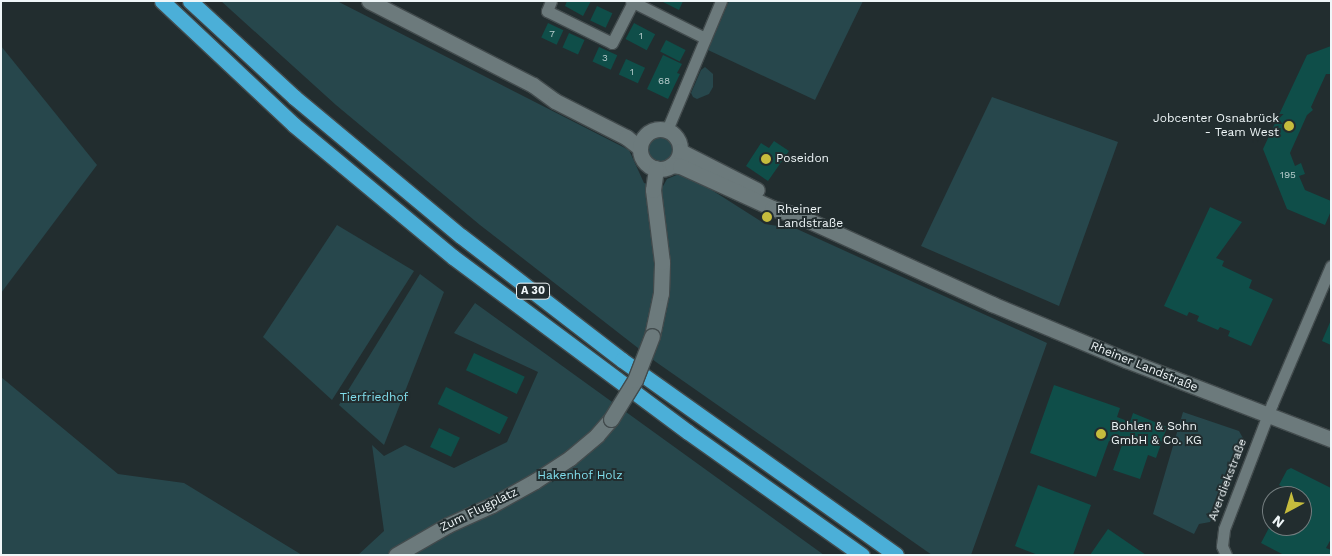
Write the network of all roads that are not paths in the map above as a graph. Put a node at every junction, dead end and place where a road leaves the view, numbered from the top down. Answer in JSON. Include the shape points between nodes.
{"nodes":[{"id":1,"x":162,"y":1,"type":"edge"},
{"id":2,"x":190,"y":1,"type":"edge"},
{"id":3,"x":369,"y":1,"type":"edge"},
{"id":4,"x":551,"y":1,"type":"edge"},
{"id":5,"x":721,"y":1,"type":"edge"},
{"id":6,"x":632,"y":2,"type":"edge"},
{"id":7,"x":705,"y":38,"type":"junction"},
{"id":8,"x":666,"y":130,"type":"junction"},
{"id":9,"x":643,"y":141,"type":"junction"},
{"id":10,"x":680,"y":151,"type":"junction"},
{"id":11,"x":672,"y":165,"type":"junction"},
{"id":12,"x":656,"y":168,"type":"junction"},
{"id":13,"x":801,"y":217,"type":"junction"},
{"id":14,"x":1331,"y":266,"type":"edge"},
{"id":15,"x":1268,"y":416,"type":"junction"},
{"id":16,"x":1331,"y":439,"type":"edge"},
{"id":17,"x":396,"y":555,"type":"edge"},
{"id":18,"x":862,"y":555,"type":"edge"},
{"id":19,"x":896,"y":555,"type":"edge"},
{"id":20,"x":1226,"y":555,"type":"edge"}],
"edges":[{"from":1,"to":18,"type":"highway","number":"A 30","via":[[294,124],[453,257],[680,427]]},
{"from":2,"to":19,"type":"highway","number":"A 30","via":[[301,103],[461,236],[622,360]]},
{"from":3,"to":9,"type":"street","via":[[533,85],[559,93]]},
{"from":4,"to":6,"type":"street","via":[[547,11],[612,43]]},
{"from":5,"to":7,"type":"street"},
{"from":6,"to":7,"type":"street"},
{"from":7,"to":8,"type":"street"},
{"from":8,"to":9,"type":"street","via":[[656,129]]},
{"from":8,"to":10,"type":"street","via":[[677,138]]},
{"from":9,"to":12,"type":"street","via":[[644,160]]},
{"from":10,"to":11,"type":"street"},
{"from":10,"to":13,"type":"street","name":"Rheiner Landstraße","via":[[776,199]]},
{"from":11,"to":12,"type":"street"},
{"from":11,"to":13,"type":"street","name":"Rheiner Landstraße"},
{"from":12,"to":17,"type":"street","name":"Zum Flugplatz","bridge":true,"via":[[653,190],[662,262],[661,292],[652,336],[635,380],[611,419],[570,458],[535,482]]},
{"from":13,"to":15,"type":"street","name":"Rheiner Landstraße","via":[[983,300]]},
{"from":14,"to":15,"type":"street"},
{"from":15,"to":16,"type":"street","name":"Rheiner Landstraße"},
{"from":15,"to":20,"type":"street","name":"Averdiekstraße","via":[[1224,530],[1222,546]]}]}
